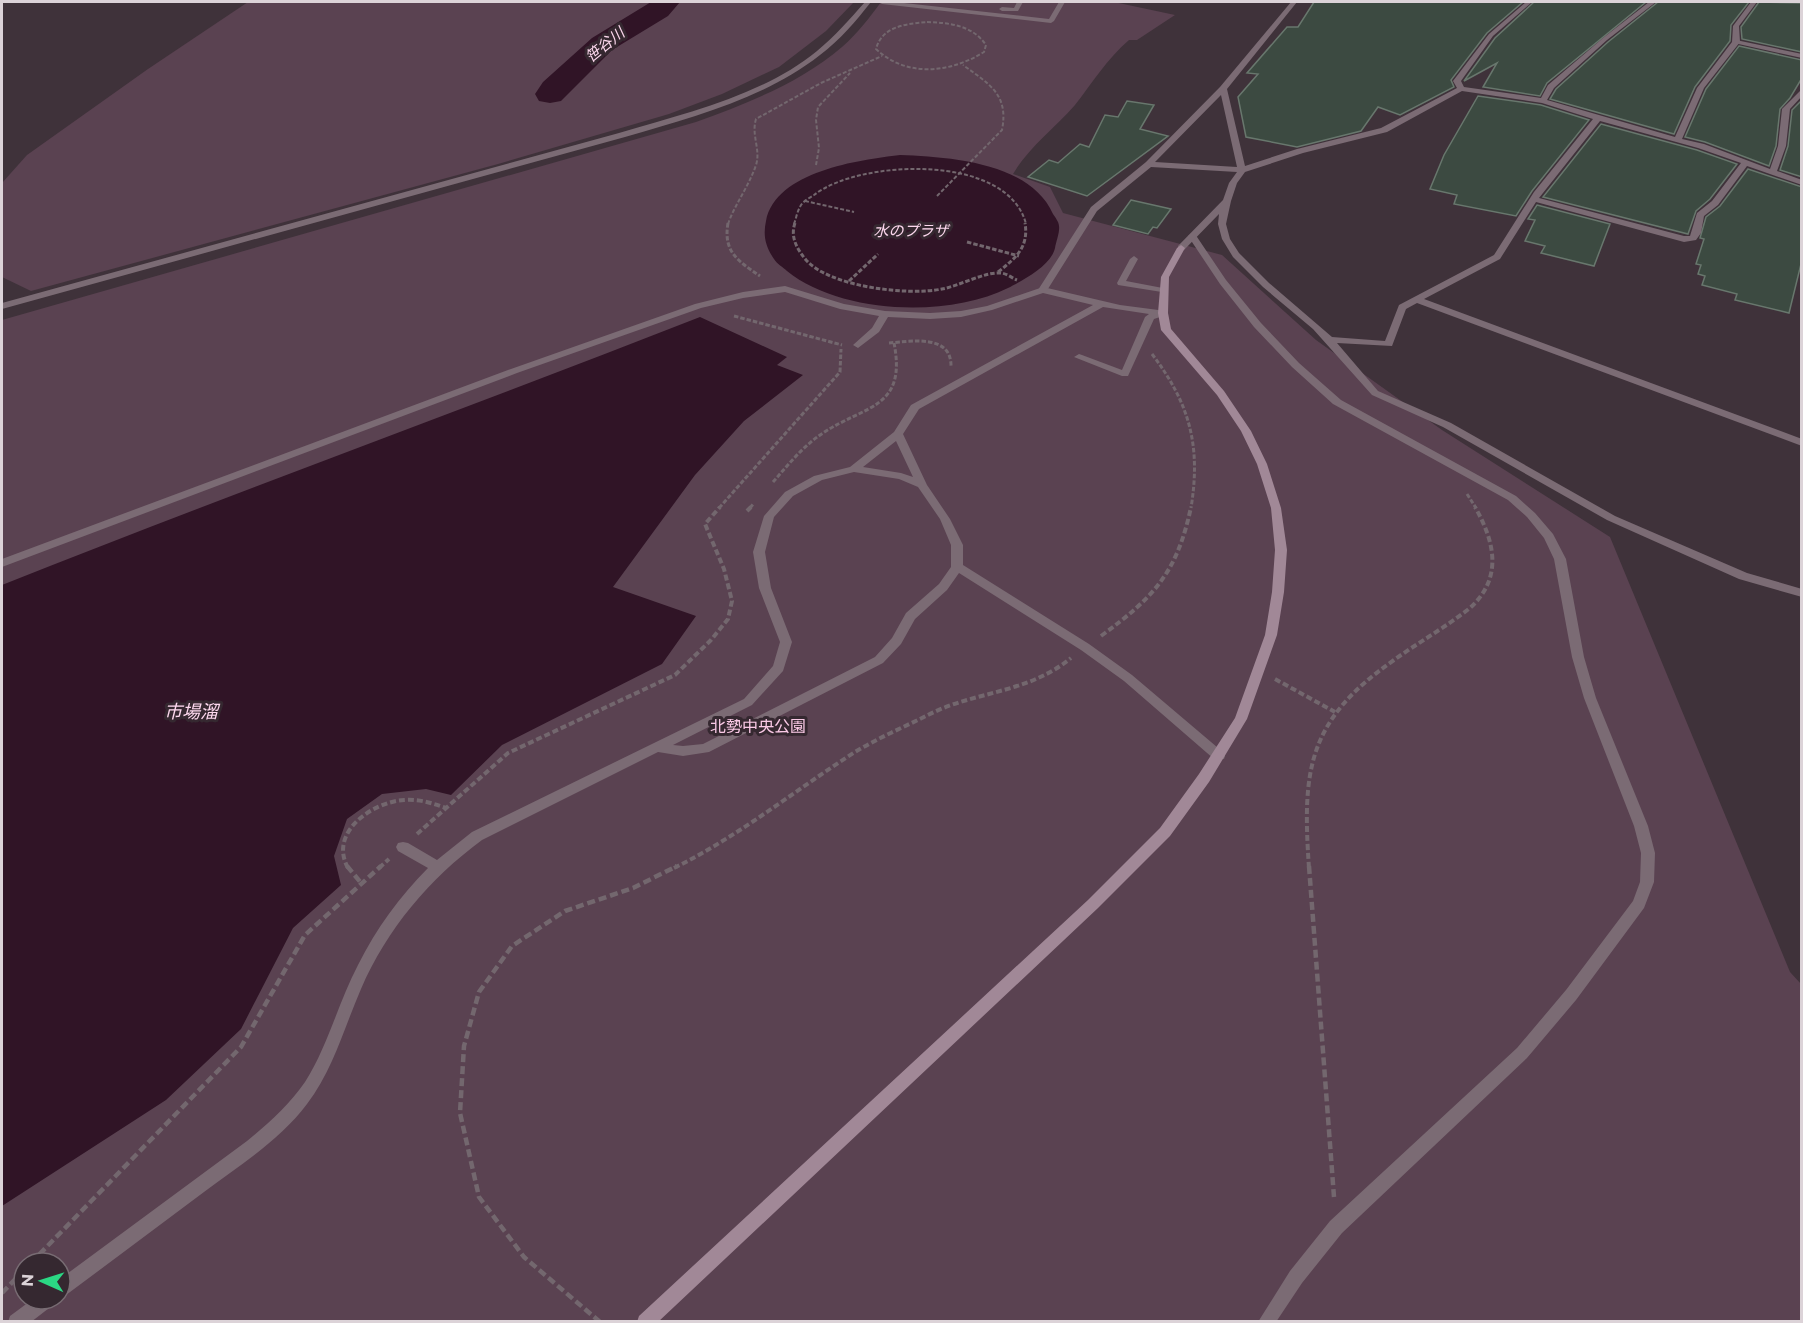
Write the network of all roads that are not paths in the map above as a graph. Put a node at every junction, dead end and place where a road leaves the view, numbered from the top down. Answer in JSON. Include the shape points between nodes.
{"nodes":[{"id":1,"x":868,"y":2,"type":"edge"},
{"id":2,"x":882,"y":2,"type":"edge"},
{"id":3,"x":941,"y":2,"type":"edge"},
{"id":4,"x":1020,"y":2,"type":"edge"},
{"id":5,"x":1062,"y":2,"type":"edge"},
{"id":6,"x":1294,"y":2,"type":"edge"},
{"id":7,"x":1529,"y":2,"type":"edge"},
{"id":8,"x":1653,"y":2,"type":"edge"},
{"id":9,"x":1754,"y":2,"type":"edge"},
{"id":10,"x":1736,"y":42,"type":"junction"},
{"id":11,"x":1802,"y":56,"type":"edge"},
{"id":12,"x":1461,"y":89,"type":"junction"},
{"id":13,"x":1223,"y":90,"type":"junction"},
{"id":14,"x":1802,"y":91,"type":"edge"},
{"id":15,"x":1543,"y":101,"type":"junction"},
{"id":16,"x":1598,"y":118,"type":"junction"},
{"id":17,"x":1678,"y":139,"type":"junction"},
{"id":18,"x":1746,"y":162,"type":"junction"},
{"id":19,"x":1149,"y":164,"type":"junction"},
{"id":20,"x":1242,"y":170,"type":"junction"},
{"id":21,"x":1773,"y":172,"type":"junction"},
{"id":22,"x":1802,"y":183,"type":"edge"},
{"id":23,"x":1534,"y":199,"type":"junction"},
{"id":24,"x":1227,"y":201,"type":"junction"},
{"id":25,"x":1192,"y":236,"type":"junction"},
{"id":26,"x":1134,"y":259,"type":"dead end"},
{"id":27,"x":1043,"y":290,"type":"junction"},
{"id":28,"x":1165,"y":291,"type":"junction"},
{"id":29,"x":1419,"y":300,"type":"junction"},
{"id":30,"x":1101,"y":304,"type":"junction"},
{"id":31,"x":2,"y":306,"type":"edge"},
{"id":32,"x":1163,"y":313,"type":"junction"},
{"id":33,"x":885,"y":314,"type":"junction"},
{"id":34,"x":1329,"y":340,"type":"junction"},
{"id":35,"x":858,"y":345,"type":"road end"},
{"id":36,"x":1079,"y":357,"type":"dead end"},
{"id":37,"x":898,"y":434,"type":"junction"},
{"id":38,"x":1802,"y":442,"type":"edge"},
{"id":39,"x":854,"y":469,"type":"junction"},
{"id":40,"x":922,"y":485,"type":"junction"},
{"id":41,"x":2,"y":563,"type":"edge"},
{"id":42,"x":957,"y":567,"type":"junction"},
{"id":43,"x":1802,"y":593,"type":"edge"},
{"id":44,"x":657,"y":747,"type":"junction"},
{"id":45,"x":1218,"y":756,"type":"junction"},
{"id":46,"x":403,"y":847,"type":"road end"},
{"id":47,"x":438,"y":867,"type":"junction"},
{"id":48,"x":72,"y":1280,"type":"edge"},
{"id":49,"x":31,"y":1311,"type":"edge"},
{"id":50,"x":16,"y":1322,"type":"edge"},
{"id":51,"x":645,"y":1322,"type":"edge"},
{"id":52,"x":1266,"y":1322,"type":"edge"}],
"edges":[{"from":1,"to":31,"type":"street","via":[[840,34],[800,66],[753,92],[712,108]]},
{"from":2,"to":5,"type":"street","via":[[1051,21]]},
{"from":3,"to":4,"type":"street","via":[[1016,10]]},
{"from":6,"to":13,"type":"street"},
{"from":7,"to":12,"type":"street","via":[[1491,36],[1465,68],[1457,81]]},
{"from":8,"to":15,"type":"street","via":[[1551,87]]},
{"from":9,"to":10,"type":"street","via":[[1736,26]]},
{"from":10,"to":11,"type":"street"},
{"from":10,"to":17,"type":"street","via":[[1701,88]]},
{"from":12,"to":15,"type":"street"},
{"from":12,"to":20,"type":"street","via":[[1384,130]]},
{"from":13,"to":19,"type":"street"},
{"from":13,"to":20,"type":"street"},
{"from":14,"to":21,"type":"street","via":[[1786,109],[1782,146]]},
{"from":15,"to":16,"type":"street"},
{"from":16,"to":17,"type":"street"},
{"from":16,"to":23,"type":"street"},
{"from":17,"to":18,"type":"street"},
{"from":18,"to":21,"type":"street"},
{"from":18,"to":23,"type":"street","via":[[1715,203],[1700,215],[1693,238]]},
{"from":19,"to":20,"type":"street"},
{"from":19,"to":27,"type":"street","via":[[1095,208]]},
{"from":20,"to":24,"type":"street"},
{"from":21,"to":22,"type":"street"},
{"from":23,"to":29,"type":"street","via":[[1497,257]]},
{"from":24,"to":25,"type":"street"},
{"from":24,"to":34,"type":"street","via":[[1222,225],[1235,256]]},
{"from":25,"to":28,"type":"street","via":[[1165,277]]},
{"from":25,"to":52,"type":"street","via":[[1242,308],[1315,383],[1354,412],[1512,498],[1549,537],[1560,559],[1578,657],[1590,698],[1648,853],[1647,882],[1639,904],[1571,995],[1522,1053],[1336,1227]]},
{"from":26,"to":28,"type":"street","via":[[1121,283]]},
{"from":27,"to":30,"type":"street"},
{"from":27,"to":33,"type":"street","via":[[961,314]]},
{"from":28,"to":32,"type":"street"},
{"from":29,"to":34,"type":"street","via":[[1402,307],[1389,344]]},
{"from":29,"to":38,"type":"street"},
{"from":30,"to":32,"type":"street"},
{"from":30,"to":37,"type":"street","via":[[915,407]]},
{"from":32,"to":36,"type":"street","via":[[1150,317],[1125,374]]},
{"from":32,"to":45,"type":"street","via":[[1166,330],[1221,393],[1246,431],[1276,508],[1281,550],[1271,635],[1241,719]]},
{"from":33,"to":35,"type":"street","via":[[876,330]]},
{"from":33,"to":41,"type":"street","via":[[843,307],[785,289],[698,306]]},
{"from":34,"to":43,"type":"street","via":[[1375,393],[1447,425],[1611,518],[1743,576]]},
{"from":37,"to":39,"type":"street"},
{"from":37,"to":40,"type":"street"},
{"from":39,"to":40,"type":"street","via":[[901,476]]},
{"from":39,"to":44,"type":"street","via":[[818,478],[789,494],[770,516],[759,552],[765,588],[786,642],[779,668],[748,702]]},
{"from":40,"to":42,"type":"street","via":[[957,545]]},
{"from":42,"to":44,"type":"street","via":[[943,587],[910,616],[897,641],[879,660],[705,749]]},
{"from":42,"to":45,"type":"street","via":[[1128,678]]},
{"from":44,"to":47,"type":"street","via":[[477,836],[452,852]]},
{"from":45,"to":51,"type":"street","via":[[1165,832],[1093,904]]},
{"from":46,"to":47,"type":"street"},
{"from":47,"to":48,"type":"street","via":[[419,885],[382,936],[354,988],[327,1056],[301,1100],[265,1136]]},
{"from":49,"to":50,"type":"street"}]}
